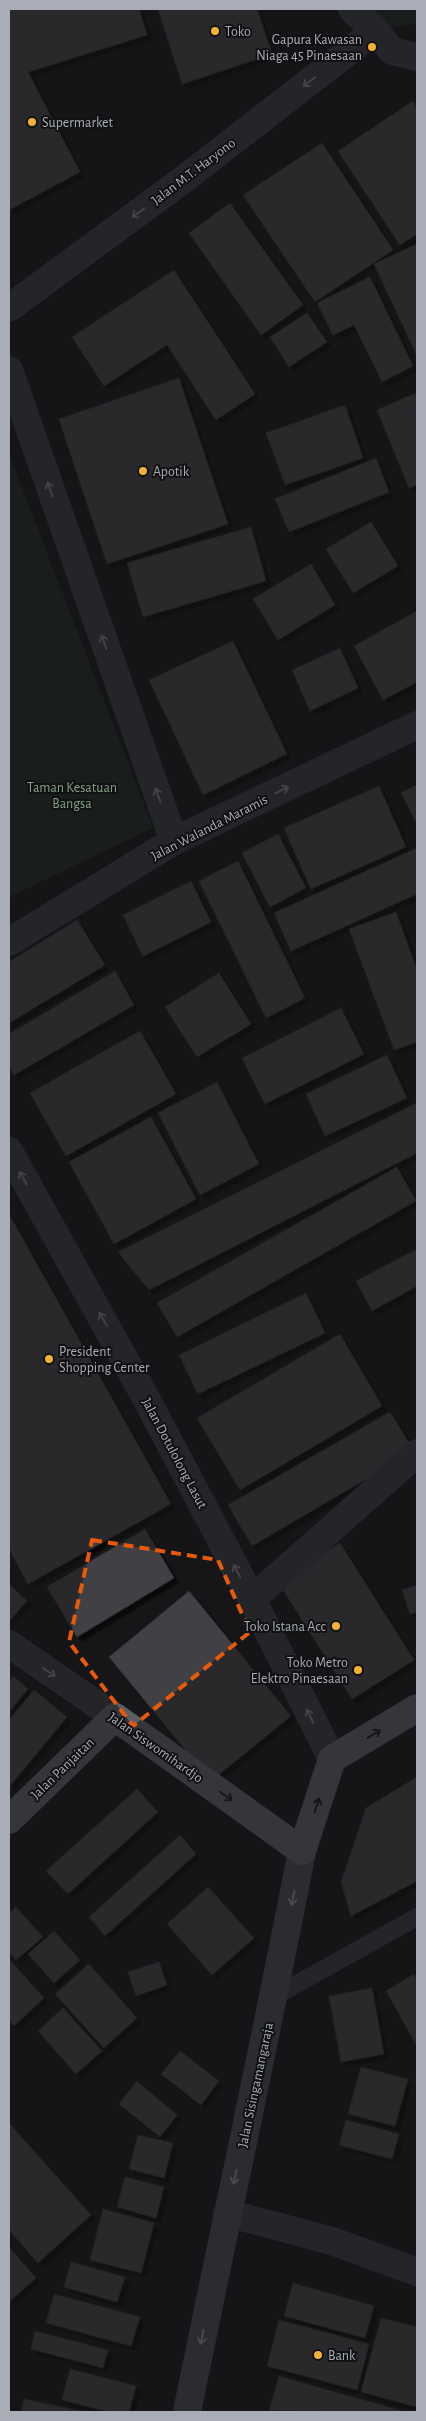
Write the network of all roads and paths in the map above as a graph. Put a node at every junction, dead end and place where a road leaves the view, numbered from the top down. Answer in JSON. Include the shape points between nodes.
{"nodes":[{"id":1,"x":352,"y":9,"type":"edge"},
{"id":2,"x":375,"y":31,"type":"junction"},
{"id":3,"x":417,"y":57,"type":"edge"},
{"id":4,"x":9,"y":308,"type":"edge"},
{"id":5,"x":9,"y":370,"type":"edge"},
{"id":6,"x":417,"y":726,"type":"edge"},
{"id":7,"x":174,"y":841,"type":"junction"},
{"id":8,"x":9,"y":942,"type":"edge"},
{"id":9,"x":9,"y":1151,"type":"edge"},
{"id":10,"x":417,"y":1453,"type":"edge"},
{"id":11,"x":252,"y":1599,"type":"junction"},
{"id":12,"x":9,"y":1644,"type":"edge"},
{"id":13,"x":417,"y":1708,"type":"edge"},
{"id":14,"x":114,"y":1717,"type":"junction"},
{"id":15,"x":332,"y":1759,"type":"junction"},
{"id":16,"x":9,"y":1820,"type":"edge"},
{"id":17,"x":302,"y":1850,"type":"junction"},
{"id":18,"x":417,"y":1918,"type":"edge"},
{"id":19,"x":275,"y":1996,"type":"junction"},
{"id":20,"x":227,"y":2213,"type":"junction"},
{"id":21,"x":417,"y":2272,"type":"edge"},
{"id":22,"x":187,"y":2412,"type":"edge"}],
"edges":[{"from":1,"to":2,"type":"street"},
{"from":2,"to":3,"type":"street","via":[[392,51]]},
{"from":2,"to":4,"type":"street","name":"Jalan M.T. Haryono","one_way":true,"via":[[184,179]]},
{"from":7,"to":5,"type":"street","one_way":true},
{"from":7,"to":6,"type":"street","name":"Jalan Walanda Maramis","one_way":true},
{"from":7,"to":8,"type":"street","name":"Jalan Walanda Maramis"},
{"from":11,"to":9,"type":"street","name":"Jalan Dotulolong Lasut","one_way":true,"via":[[147,1400]]},
{"from":10,"to":11,"type":"street"},
{"from":15,"to":11,"type":"street","name":"Jalan Dotulolong Lasut","one_way":true},
{"from":12,"to":14,"type":"street","name":"Jalan Siswomihardjo","one_way":true},
{"from":15,"to":13,"type":"highway","one_way":true},
{"from":14,"to":16,"type":"highway","name":"Jalan Panjaitan"},
{"from":14,"to":17,"type":"highway","name":"Jalan Siswomihardjo","one_way":true},
{"from":17,"to":15,"type":"highway","name":"Jalan Sisingamangaraja","one_way":true},
{"from":17,"to":19,"type":"main road","name":"Jalan Sisingamangaraja","one_way":true},
{"from":18,"to":19,"type":"lane"},
{"from":19,"to":20,"type":"main road","name":"Jalan Sisingamangaraja","one_way":true},
{"from":20,"to":21,"type":"street","via":[[332,2241]]},
{"from":20,"to":22,"type":"main road","name":"Jalan Sisingamangaraja","one_way":true}]}
